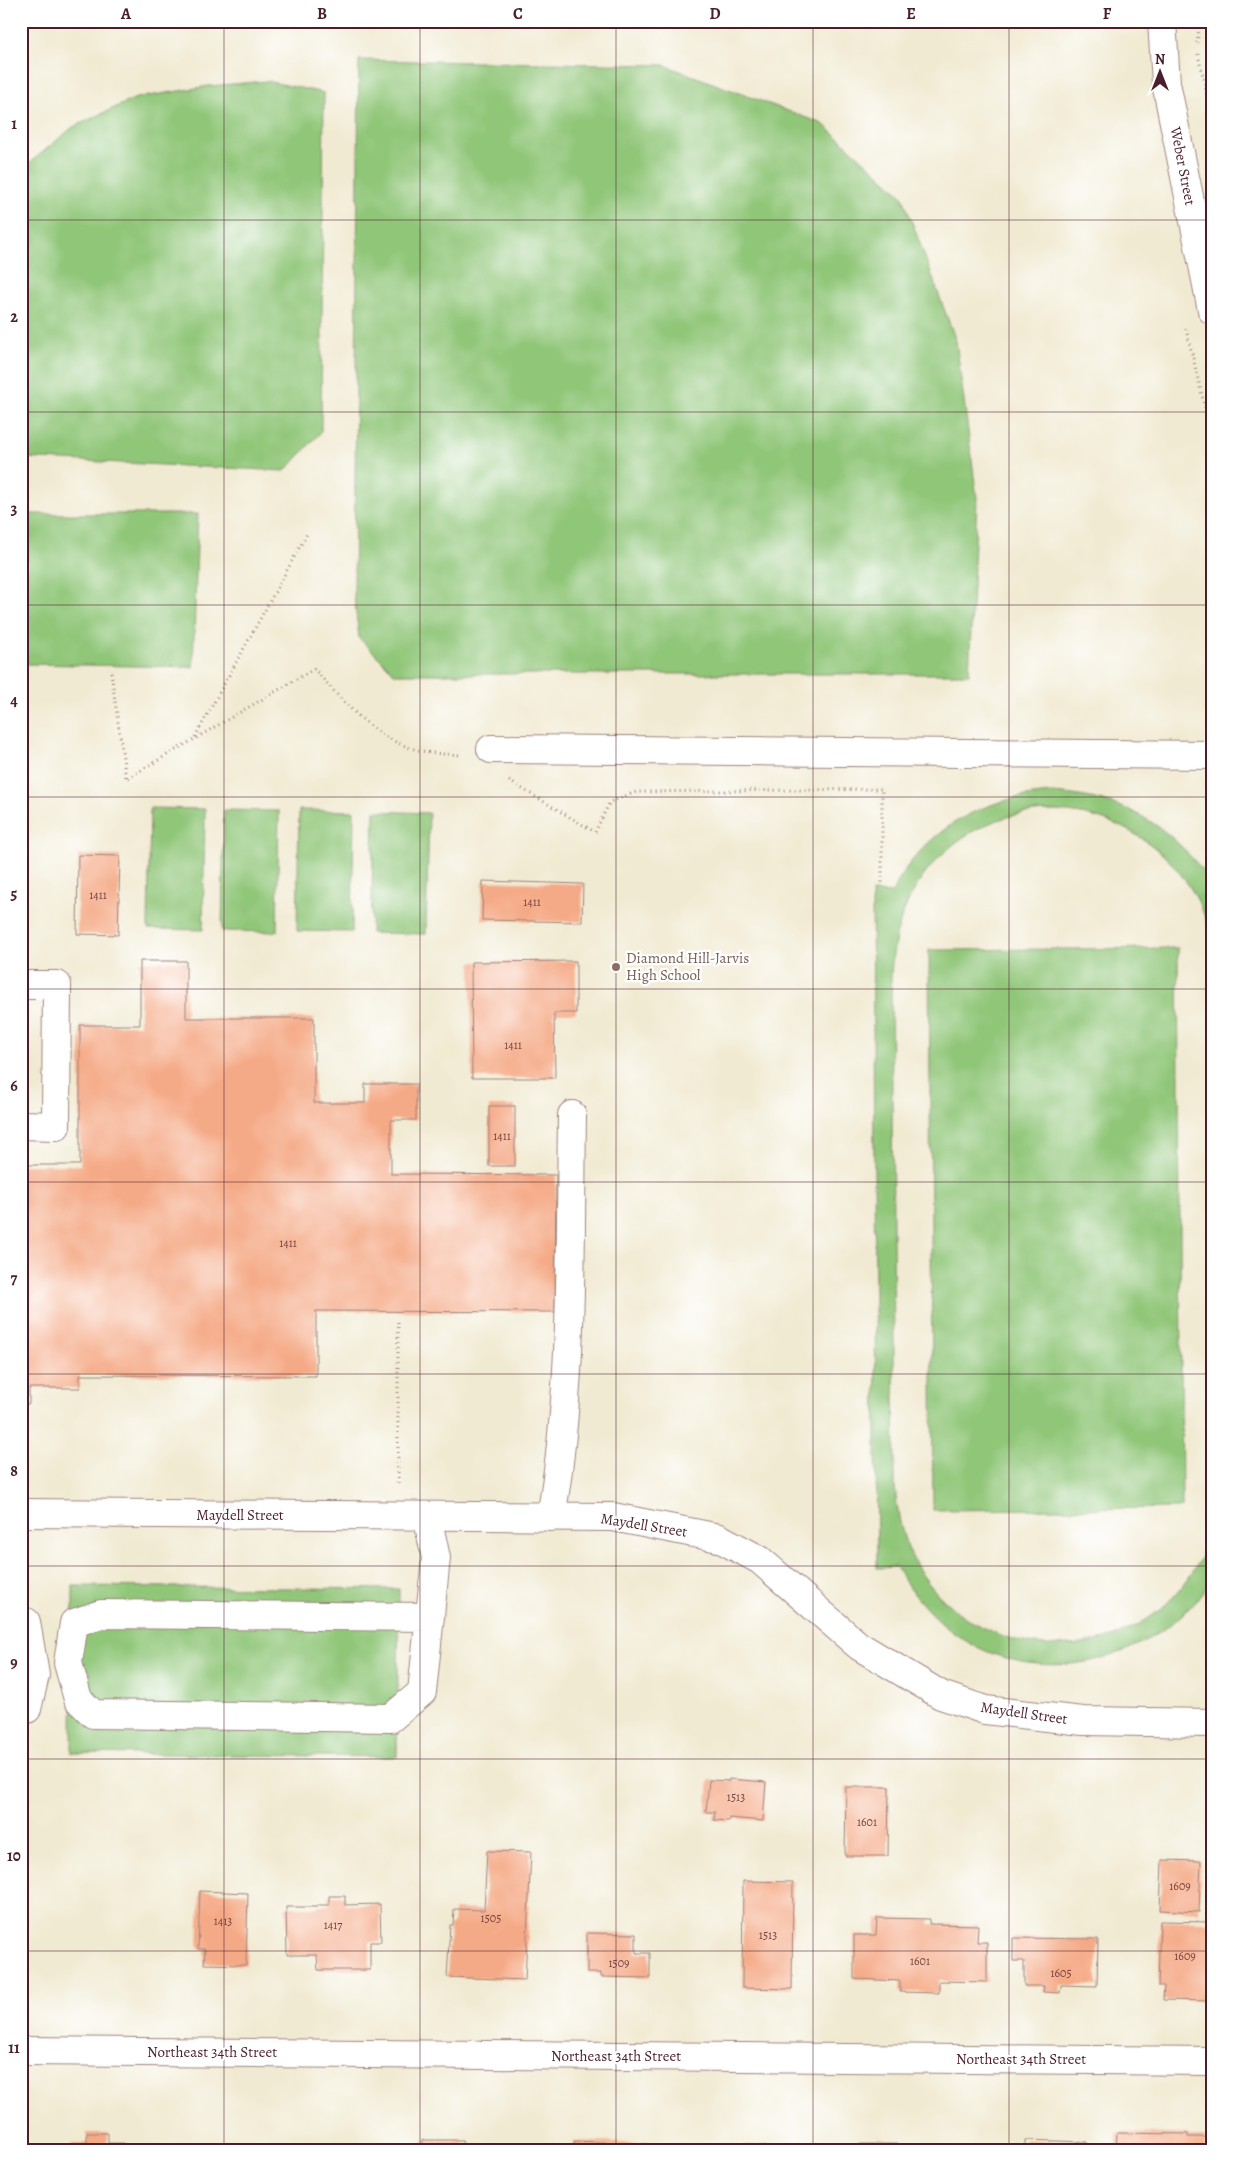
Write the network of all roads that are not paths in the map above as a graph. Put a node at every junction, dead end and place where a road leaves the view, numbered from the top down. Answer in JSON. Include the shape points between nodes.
{"nodes":[{"id":1,"x":1162,"y":21,"type":"edge"},
{"id":2,"x":1212,"y":310,"type":"edge"},
{"id":3,"x":490,"y":749,"type":"dead end"},
{"id":4,"x":1212,"y":755,"type":"edge"},
{"id":5,"x":21,"y":985,"type":"edge"},
{"id":6,"x":572,"y":1115,"type":"dead end"},
{"id":7,"x":21,"y":1125,"type":"edge"},
{"id":8,"x":21,"y":1513,"type":"edge"},
{"id":9,"x":427,"y":1516,"type":"junction"},
{"id":10,"x":551,"y":1517,"type":"junction"},
{"id":11,"x":430,"y":1617,"type":"junction"},
{"id":12,"x":21,"y":1622,"type":"edge"},
{"id":13,"x":21,"y":1709,"type":"edge"},
{"id":14,"x":1212,"y":1723,"type":"edge"},
{"id":15,"x":21,"y":2051,"type":"edge"},
{"id":16,"x":1212,"y":2061,"type":"edge"}],
"edges":[{"from":1,"to":2,"type":"street","name":"Weber Street","via":[[1166,83]]},
{"from":3,"to":4,"type":"street"},
{"from":5,"to":7,"type":"street","via":[[57,985],[56,1126]]},
{"from":6,"to":10,"type":"street","via":[[569,1355]]},
{"from":8,"to":9,"type":"street","name":"Maydell Street"},
{"from":9,"to":10,"type":"street","name":"Maydell Street"},
{"from":9,"to":11,"type":"street","via":[[436,1558]]},
{"from":10,"to":14,"type":"street","name":"Maydell Street","via":[[613,1517],[719,1538],[760,1560],[859,1646],[941,1695],[985,1710],[1083,1721]]},
{"from":11,"to":11,"type":"street","via":[[101,1614],[74,1623],[68,1663],[78,1699],[93,1714],[391,1718],[422,1692]]},
{"from":12,"to":13,"type":"street","via":[[26,1622],[35,1675],[27,1709]]},
{"from":15,"to":16,"type":"street","name":"Northeast 34th Street"}]}
